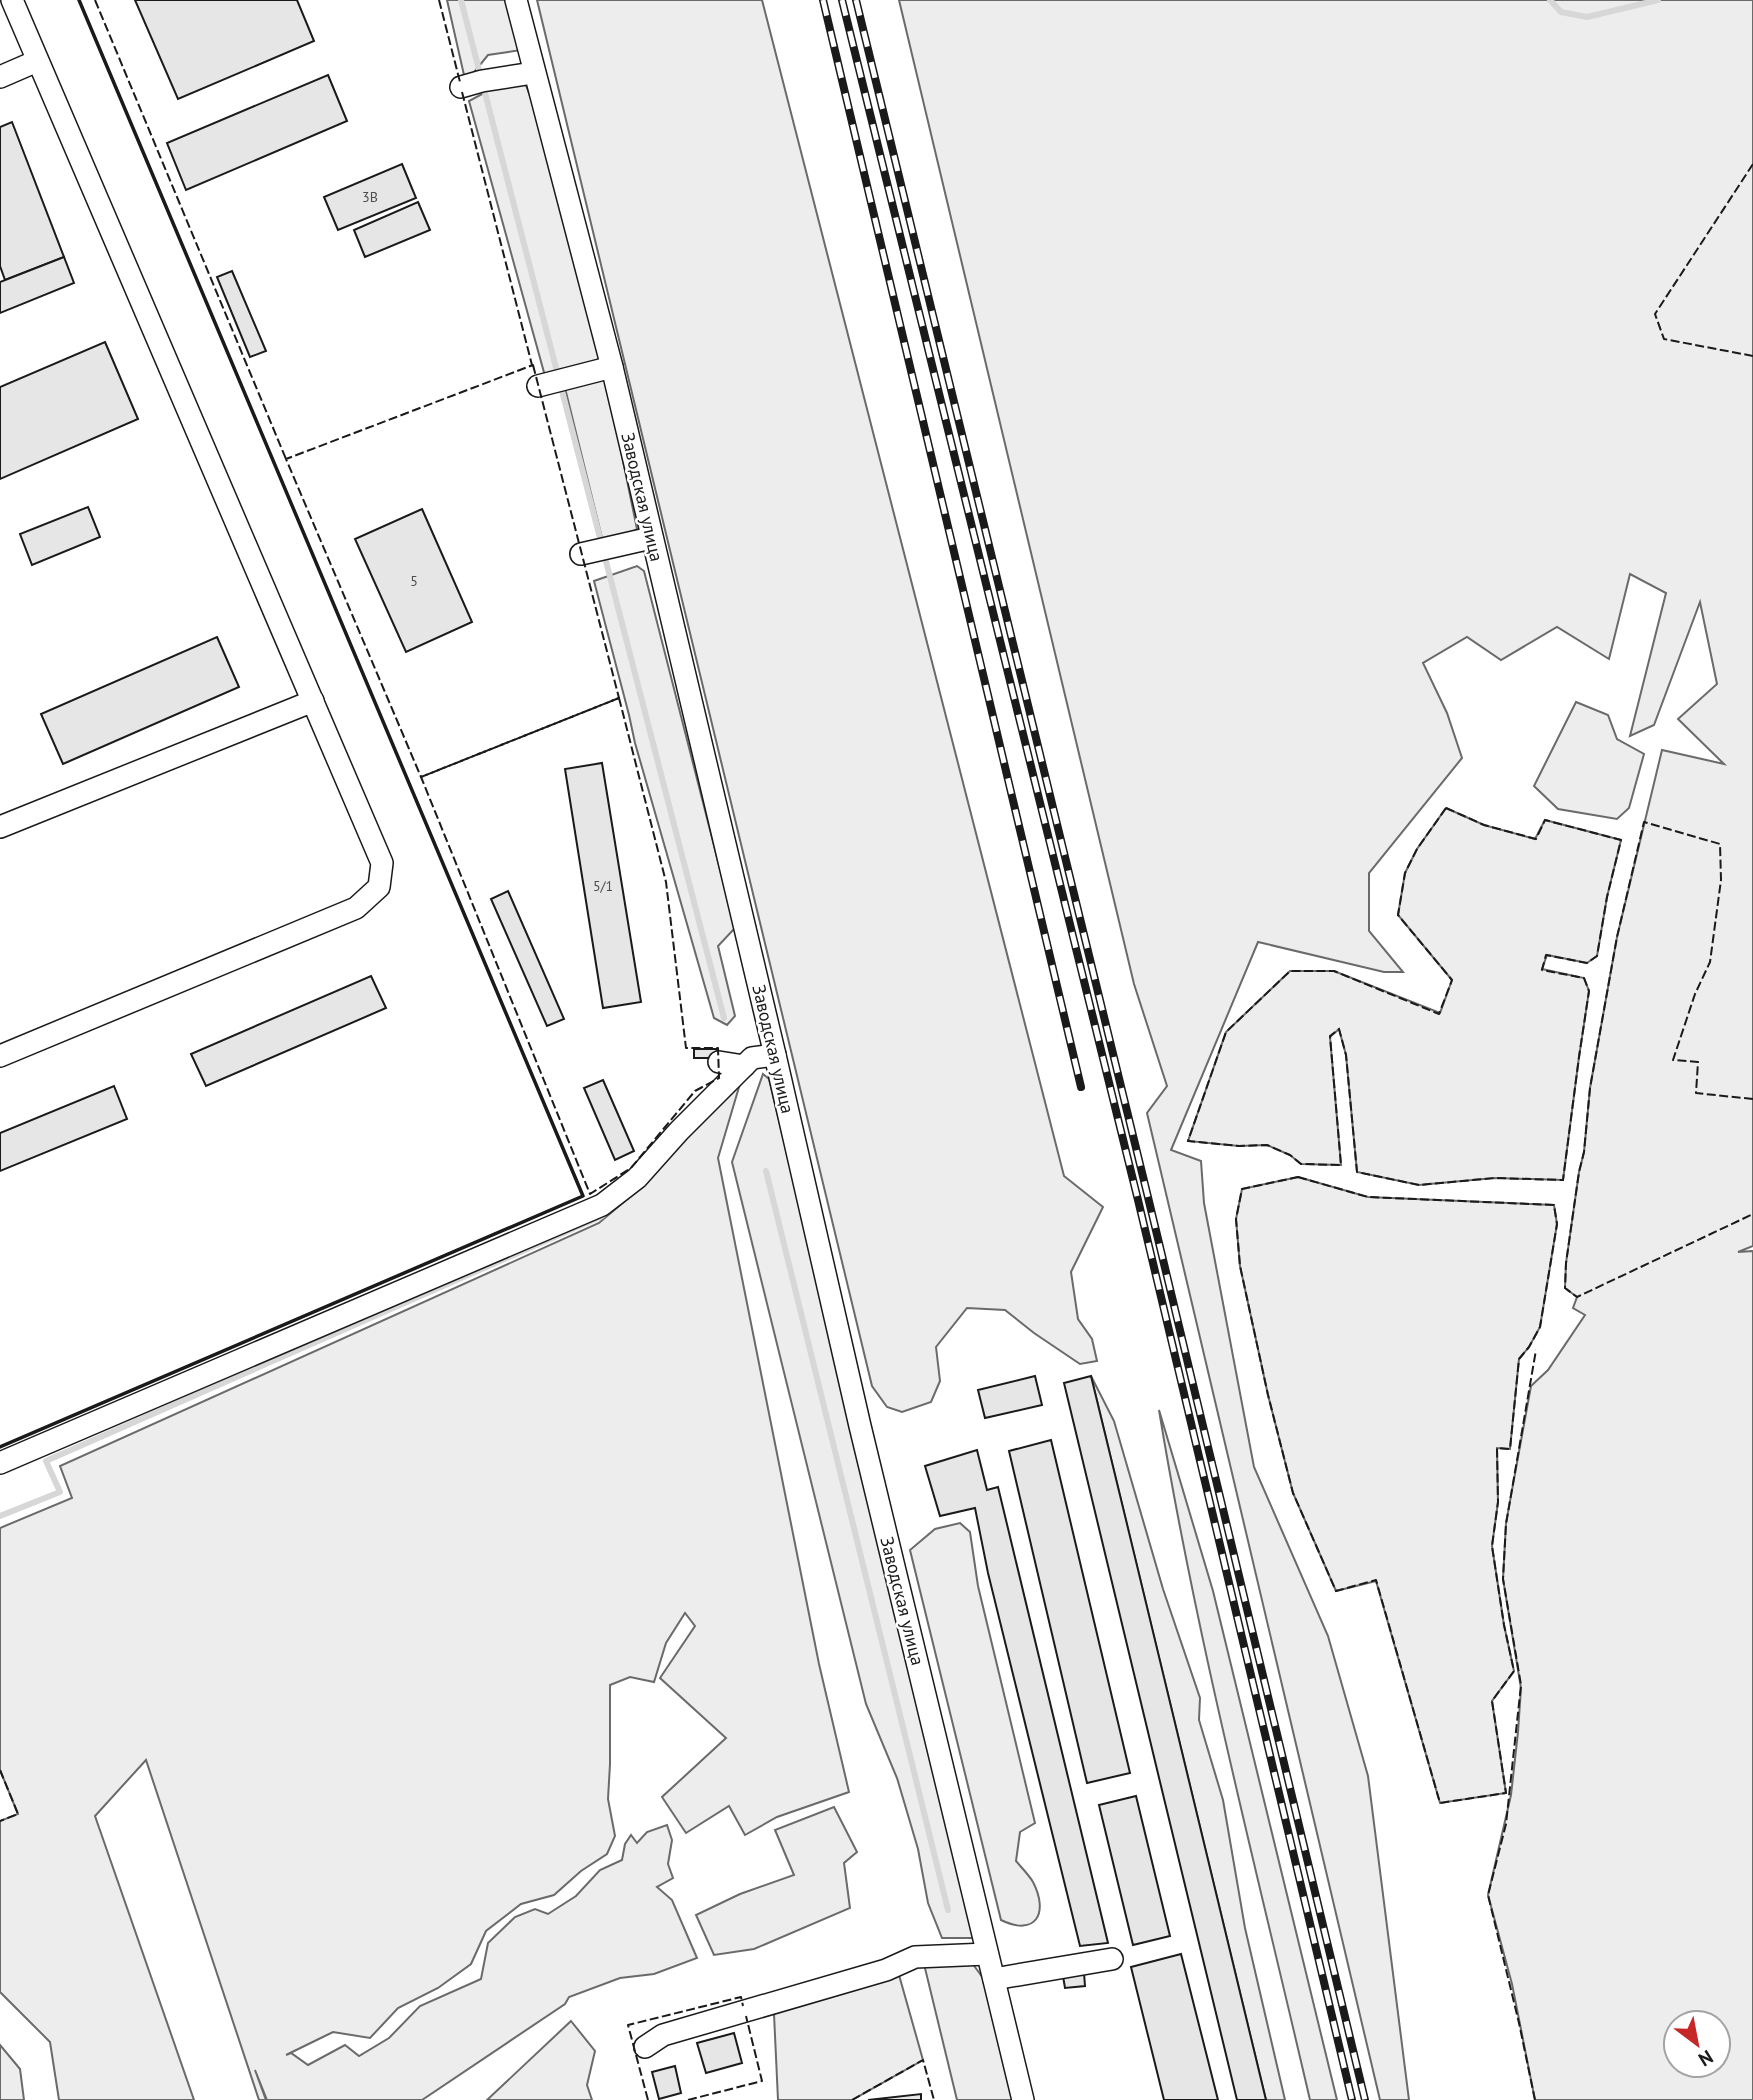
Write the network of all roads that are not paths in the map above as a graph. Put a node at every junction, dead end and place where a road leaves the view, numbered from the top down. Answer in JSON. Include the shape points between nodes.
{"nodes":[{"id":1,"x":12,"y":0,"type":"edge"},
{"id":2,"x":516,"y":0,"type":"edge"},
{"id":3,"x":37,"y":61,"type":"junction"},
{"id":4,"x":533,"y":73,"type":"junction"},
{"id":5,"x":0,"y":77,"type":"edge"},
{"id":6,"x":461,"y":87,"type":"dead end"},
{"id":7,"x":612,"y":367,"type":"junction"},
{"id":8,"x":538,"y":386,"type":"dead end"},
{"id":9,"x":651,"y":538,"type":"junction"},
{"id":10,"x":581,"y":554,"type":"dead end"},
{"id":11,"x":313,"y":701,"type":"junction"},
{"id":12,"x":0,"y":827,"type":"edge"},
{"id":13,"x":775,"y":1055,"type":"junction"},
{"id":14,"x":0,"y":1056,"type":"edge"},
{"id":15,"x":719,"y":1062,"type":"dead end"},
{"id":16,"x":744,"y":1066,"type":"junction"},
{"id":17,"x":0,"y":1463,"type":"edge"},
{"id":18,"x":987,"y":1954,"type":"junction"},
{"id":19,"x":1112,"y":1959,"type":"dead end"},
{"id":20,"x":994,"y":1979,"type":"junction"},
{"id":21,"x":645,"y":2047,"type":"dead end"},
{"id":22,"x":1023,"y":2100,"type":"edge"}],
"edges":[{"from":1,"to":3,"type":"street"},
{"from":2,"to":4,"type":"street","name":"Заводская улица"},
{"from":3,"to":5,"type":"street"},
{"from":3,"to":11,"type":"street"},
{"from":4,"to":6,"type":"street"},
{"from":4,"to":7,"type":"street","name":"Заводская улица"},
{"from":7,"to":8,"type":"street"},
{"from":7,"to":9,"type":"street","name":"Заводская улица"},
{"from":9,"to":10,"type":"street"},
{"from":9,"to":13,"type":"street","name":"Заводская улица"},
{"from":11,"to":12,"type":"street"},
{"from":11,"to":14,"type":"street","via":[[382,863],[379,887],[356,908]]},
{"from":13,"to":16,"type":"street","via":[[752,1058]]},
{"from":13,"to":18,"type":"street","name":"Заводская улица"},
{"from":15,"to":16,"type":"street"},
{"from":16,"to":17,"type":"street","via":[[637,1178],[603,1205]]},
{"from":18,"to":20,"type":"street","name":"Заводская улица"},
{"from":18,"to":21,"type":"street","via":[[915,1957],[886,1970],[663,2035]]},
{"from":19,"to":20,"type":"street"},
{"from":20,"to":22,"type":"street","name":"Заводская улица"}]}
